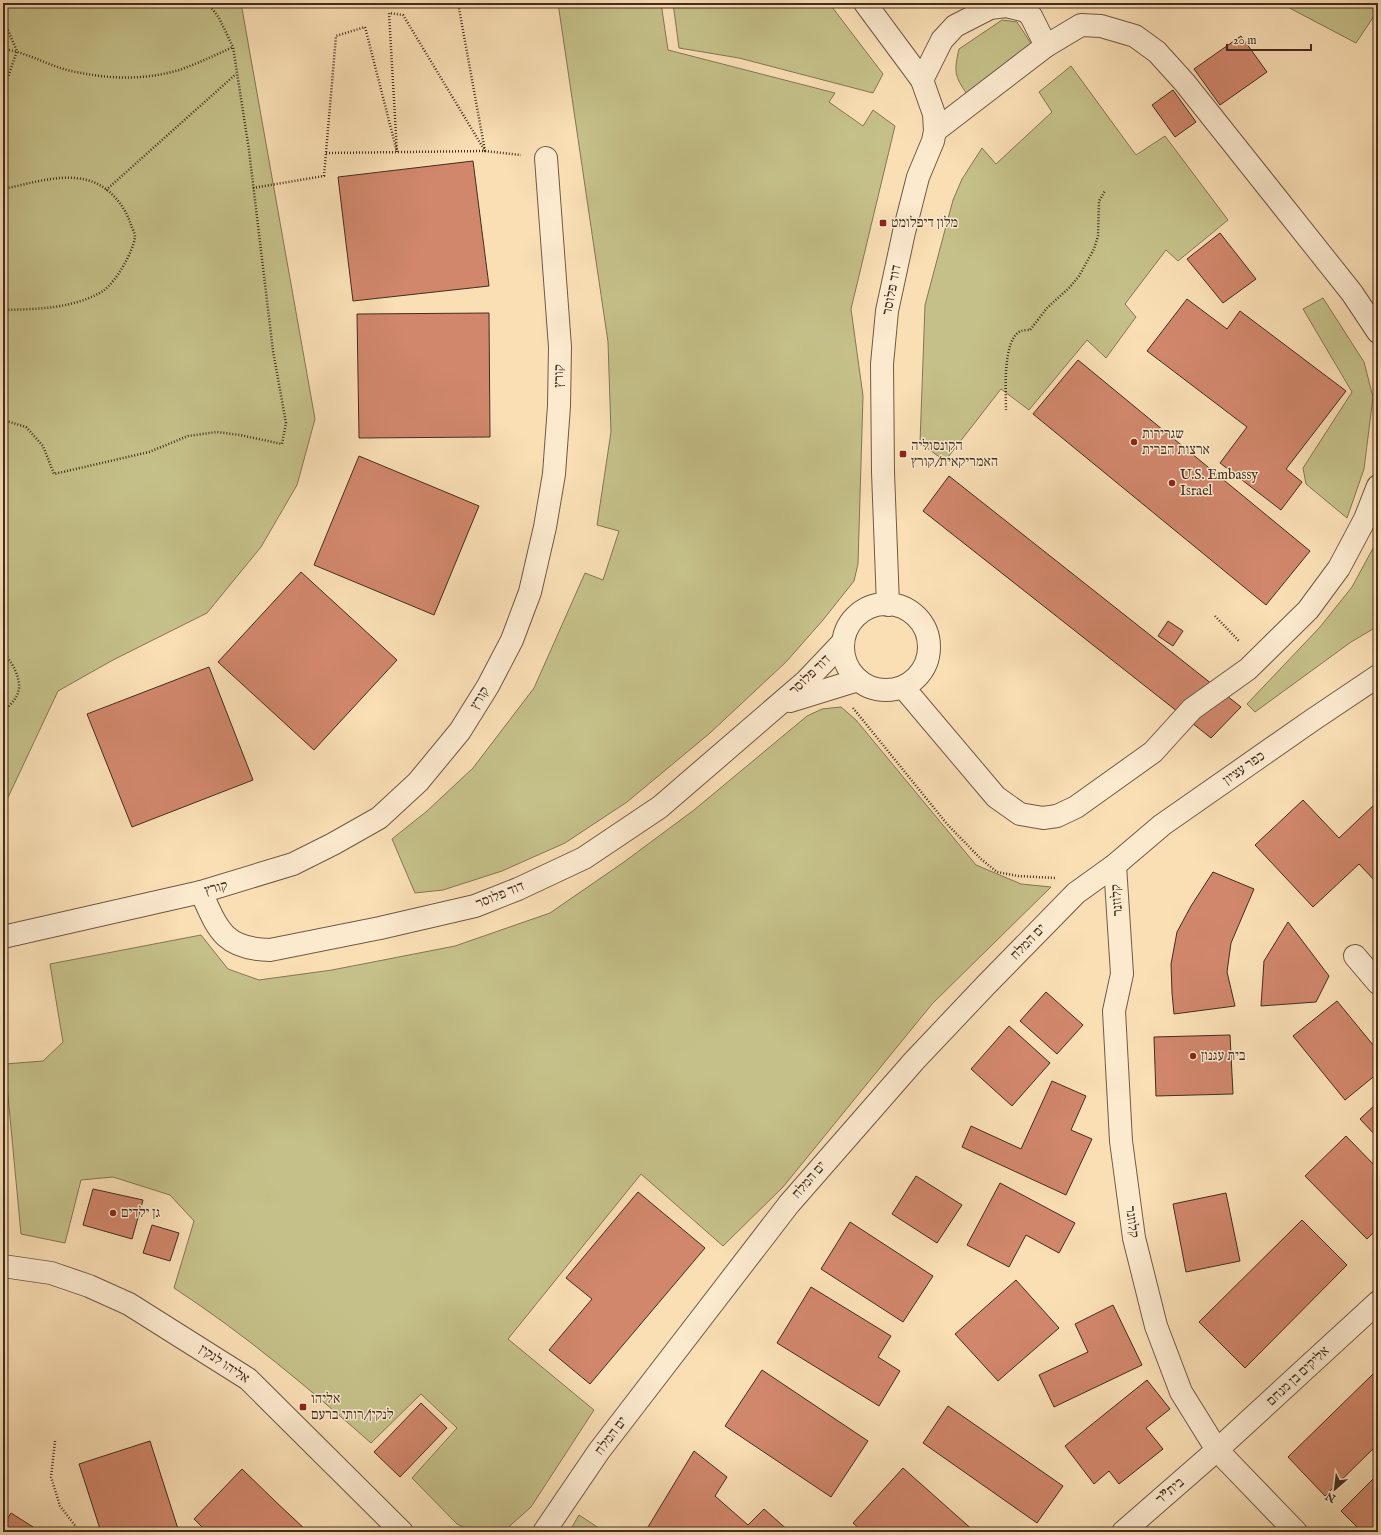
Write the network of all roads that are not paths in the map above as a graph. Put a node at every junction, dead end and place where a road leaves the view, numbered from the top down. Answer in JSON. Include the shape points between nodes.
{"nodes":[{"id":1,"x":865,"y":3,"type":"edge"},
{"id":2,"x":1046,"y":46,"type":"junction"},
{"id":3,"x":922,"y":80,"type":"junction"},
{"id":4,"x":935,"y":131,"type":"junction"},
{"id":5,"x":546,"y":158,"type":"road end"},
{"id":6,"x":1378,"y":332,"type":"edge"},
{"id":7,"x":1378,"y":486,"type":"edge"},
{"id":8,"x":888,"y":605,"type":"junction"},
{"id":9,"x":843,"y":642,"type":"junction"},
{"id":10,"x":1378,"y":676,"type":"edge"},
{"id":11,"x":858,"y":680,"type":"junction"},
{"id":12,"x":903,"y":686,"type":"junction"},
{"id":13,"x":775,"y":707,"type":"junction"},
{"id":14,"x":1115,"y":865,"type":"junction"},
{"id":15,"x":201,"y":892,"type":"junction"},
{"id":16,"x":3,"y":937,"type":"edge"},
{"id":17,"x":1355,"y":956,"type":"dead end"},
{"id":18,"x":1378,"y":983,"type":"edge"},
{"id":19,"x":3,"y":1266,"type":"edge"},
{"id":20,"x":1378,"y":1302,"type":"edge"},
{"id":21,"x":1217,"y":1450,"type":"junction"},
{"id":22,"x":402,"y":1532,"type":"edge"},
{"id":23,"x":544,"y":1532,"type":"edge"},
{"id":24,"x":1123,"y":1532,"type":"edge"},
{"id":25,"x":1296,"y":1532,"type":"edge"}],
"edges":[{"from":1,"to":3,"type":"street","name":"דוד פלוסר"},
{"from":2,"to":3,"type":"street","via":[[1026,11],[1006,6],[990,8],[955,26],[942,40]]},
{"from":2,"to":4,"type":"street"},
{"from":2,"to":6,"type":"street","via":[[1081,25],[1101,26],[1135,36],[1157,52],[1185,83],[1352,293]]},
{"from":3,"to":4,"type":"street","name":"דוד פלוסר","via":[[932,107]]},
{"from":4,"to":8,"type":"street","name":"דוד פלוסר","via":[[934,141],[918,177],[887,311],[882,364]]},
{"from":5,"to":15,"type":"street","name":"קורץ","via":[[560,347],[559,406],[554,474],[545,527],[530,592],[512,640],[460,731],[418,782],[378,818],[293,864]]},
{"from":7,"to":12,"type":"street","via":[[1365,519],[1338,568],[1308,610],[1248,669],[1192,710],[1153,752],[1076,807],[1058,816],[1043,818],[1020,814],[996,797]]},
{"from":8,"to":9,"type":"street","via":[[875,606],[853,619],[846,630]]},
{"from":8,"to":12,"type":"street","via":[[899,606],[918,619],[928,640],[924,667],[913,681]]},
{"from":9,"to":11,"type":"street","via":[[844,656],[849,669]]},
{"from":9,"to":13,"type":"street","name":"דוד פלוסר","via":[[806,681]]},
{"from":10,"to":14,"type":"street","name":"כפר עציון","via":[[1162,825]]},
{"from":11,"to":12,"type":"street","via":[[880,690],[892,690]]},
{"from":11,"to":13,"type":"street","name":"דוד פלוסר"},
{"from":13,"to":15,"type":"street","name":"דוד פלוסר","via":[[660,807],[584,858],[475,906],[270,950],[242,947],[225,937],[214,922]]},
{"from":14,"to":21,"type":"street","name":"קלוזנר","via":[[1122,974],[1114,1011],[1121,1141],[1134,1238],[1156,1326],[1181,1392]]},
{"from":14,"to":23,"type":"street","name":"ים המלח","via":[[1076,893],[919,1056],[789,1204],[599,1451]]},
{"from":15,"to":16,"type":"street","name":"קורץ"},
{"from":17,"to":18,"type":"street"},
{"from":19,"to":22,"type":"street","name":"אליהו לנקין","via":[[52,1273],[129,1304],[248,1379]]},
{"from":20,"to":21,"type":"street","name":"אליקים בן מנחם"},
{"from":21,"to":24,"type":"street","name":"בית\"ר"},
{"from":21,"to":25,"type":"street","name":"קלוזנר"}]}
